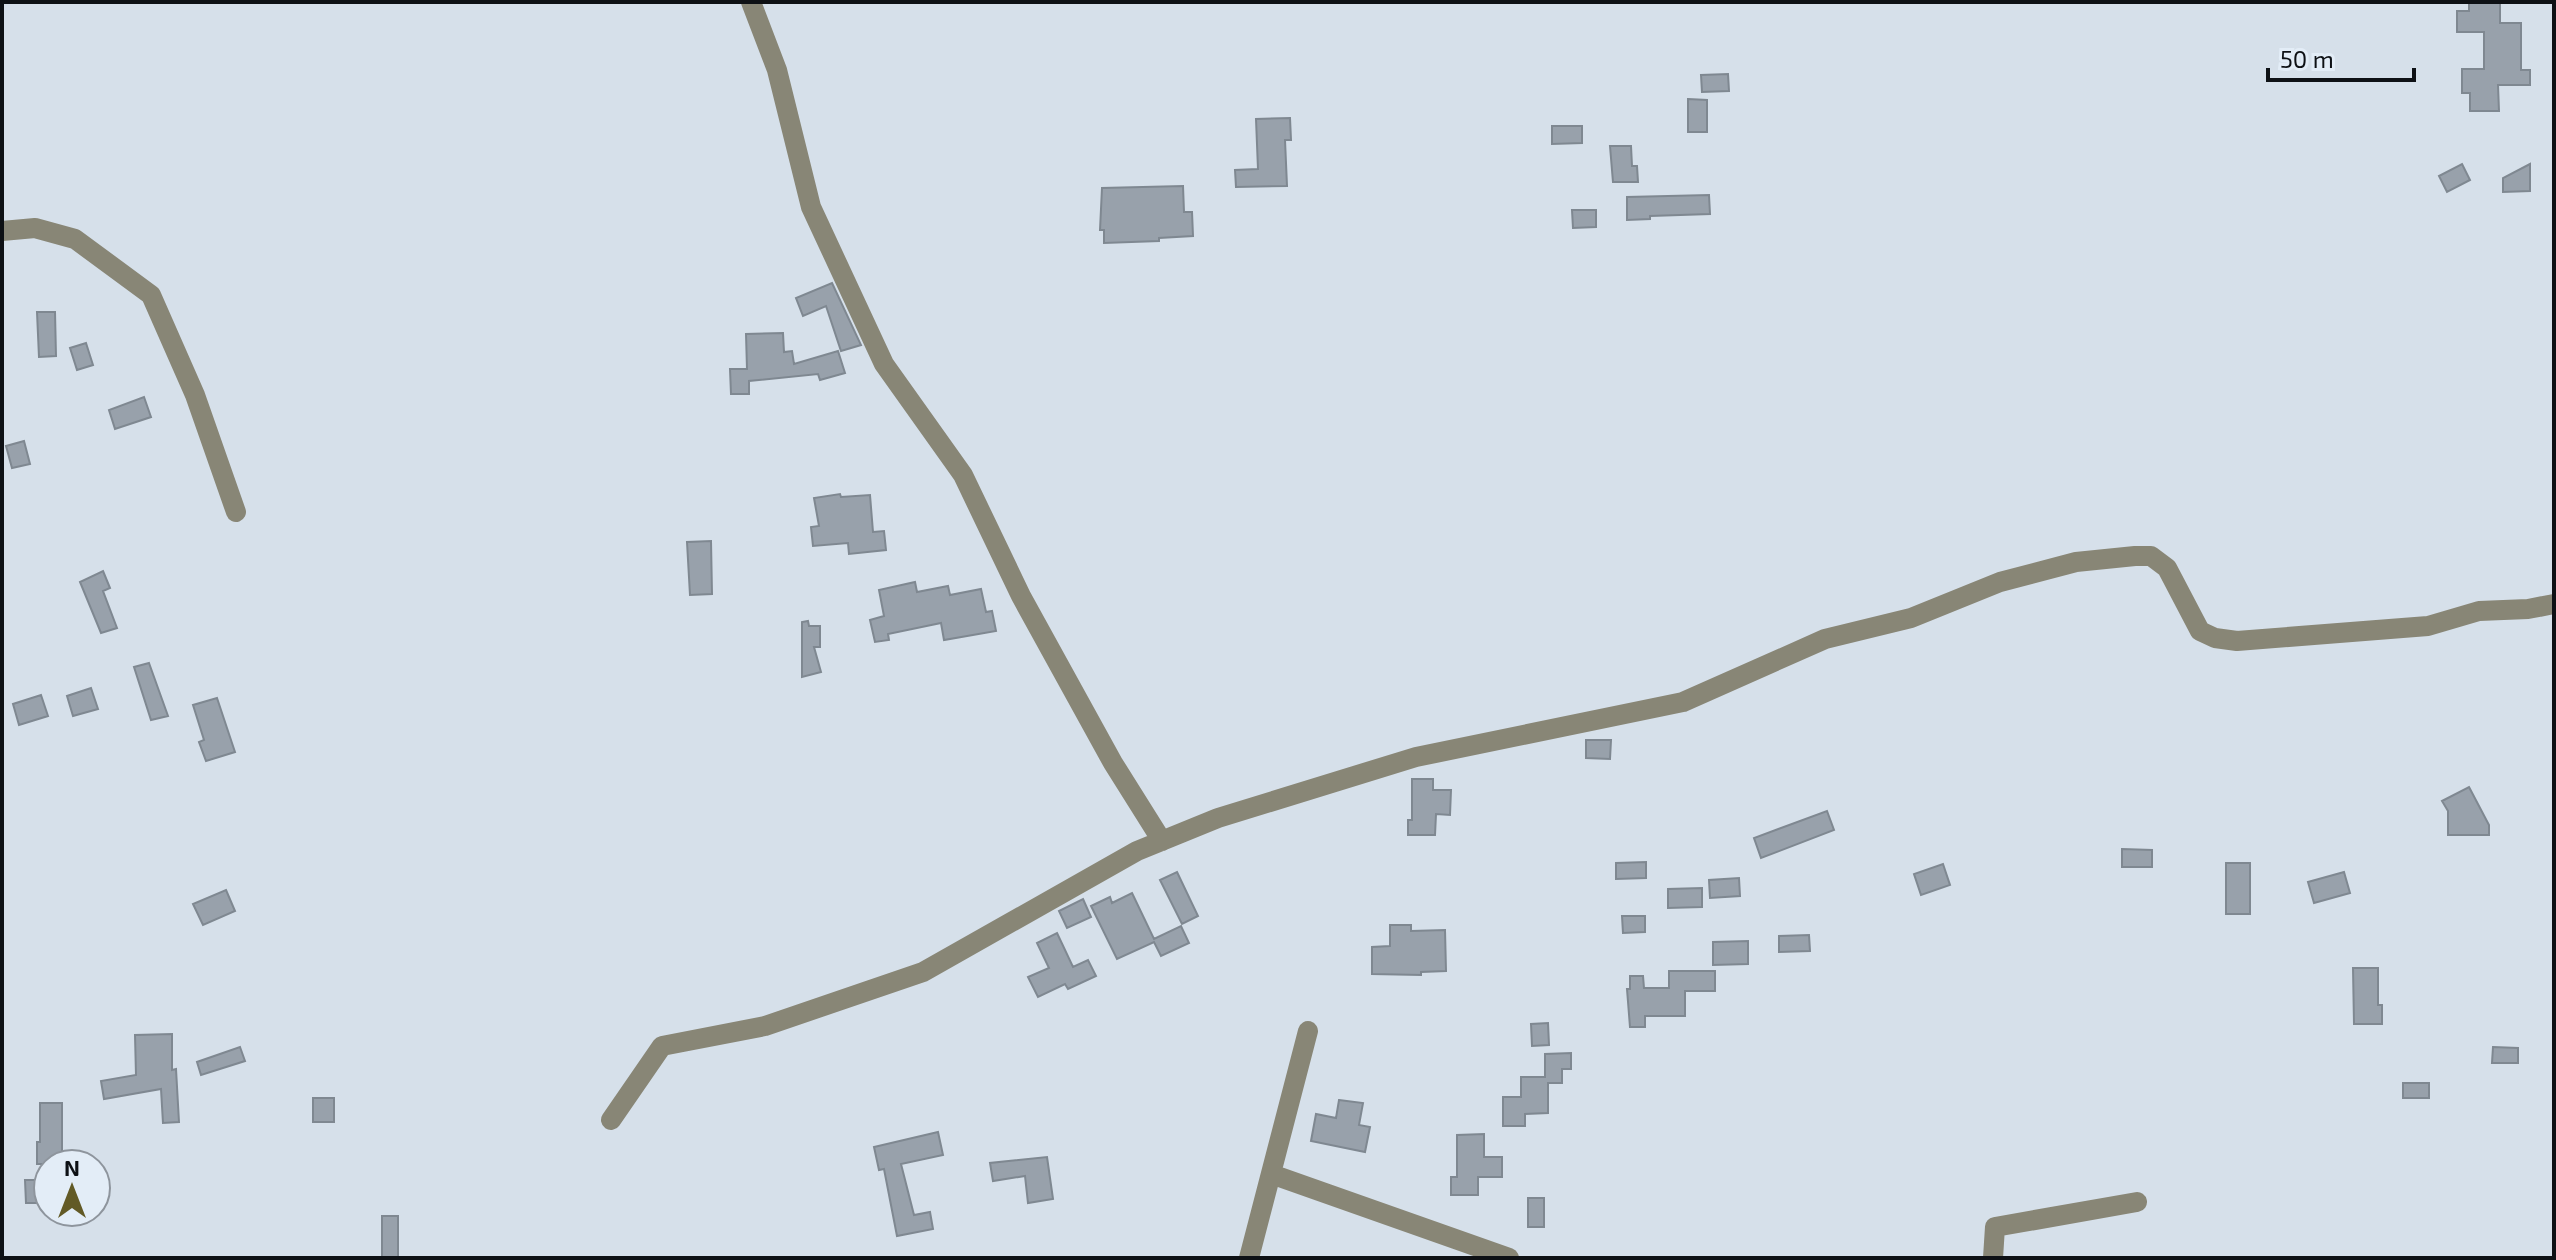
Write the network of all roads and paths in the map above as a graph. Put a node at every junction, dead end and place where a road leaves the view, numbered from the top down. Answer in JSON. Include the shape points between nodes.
{"nodes":[{"id":1,"x":751,"y":2,"type":"edge"},
{"id":2,"x":2,"y":231,"type":"edge"},
{"id":3,"x":236,"y":512,"type":"dead end"},
{"id":4,"x":2554,"y":604,"type":"edge"},
{"id":5,"x":1162,"y":841,"type":"junction"},
{"id":6,"x":1308,"y":1031,"type":"dead end"},
{"id":7,"x":611,"y":1120,"type":"dead end"},
{"id":8,"x":1271,"y":1174,"type":"junction"},
{"id":9,"x":2137,"y":1202,"type":"dead end"},
{"id":10,"x":1249,"y":1258,"type":"edge"},
{"id":11,"x":1509,"y":1258,"type":"edge"},
{"id":12,"x":1993,"y":1258,"type":"edge"}],
"edges":[{"from":1,"to":5,"type":"street","via":[[777,70],[811,207],[884,364],[963,475],[1029,610]]},
{"from":2,"to":3,"type":"street","via":[[35,228],[75,239],[151,295],[195,395]]},
{"from":4,"to":5,"type":"street","via":[[2479,611],[2428,626],[2237,641],[2200,631],[2167,568],[2151,556],[2076,562],[2000,582],[1911,618],[1825,639],[1683,702],[1416,757],[1218,818]]},
{"from":5,"to":7,"type":"street","via":[[923,972],[765,1026],[662,1046]]},
{"from":6,"to":8,"type":"street"},
{"from":8,"to":10,"type":"street"},
{"from":8,"to":11,"type":"street"},
{"from":9,"to":12,"type":"street","via":[[1995,1227]]}]}
